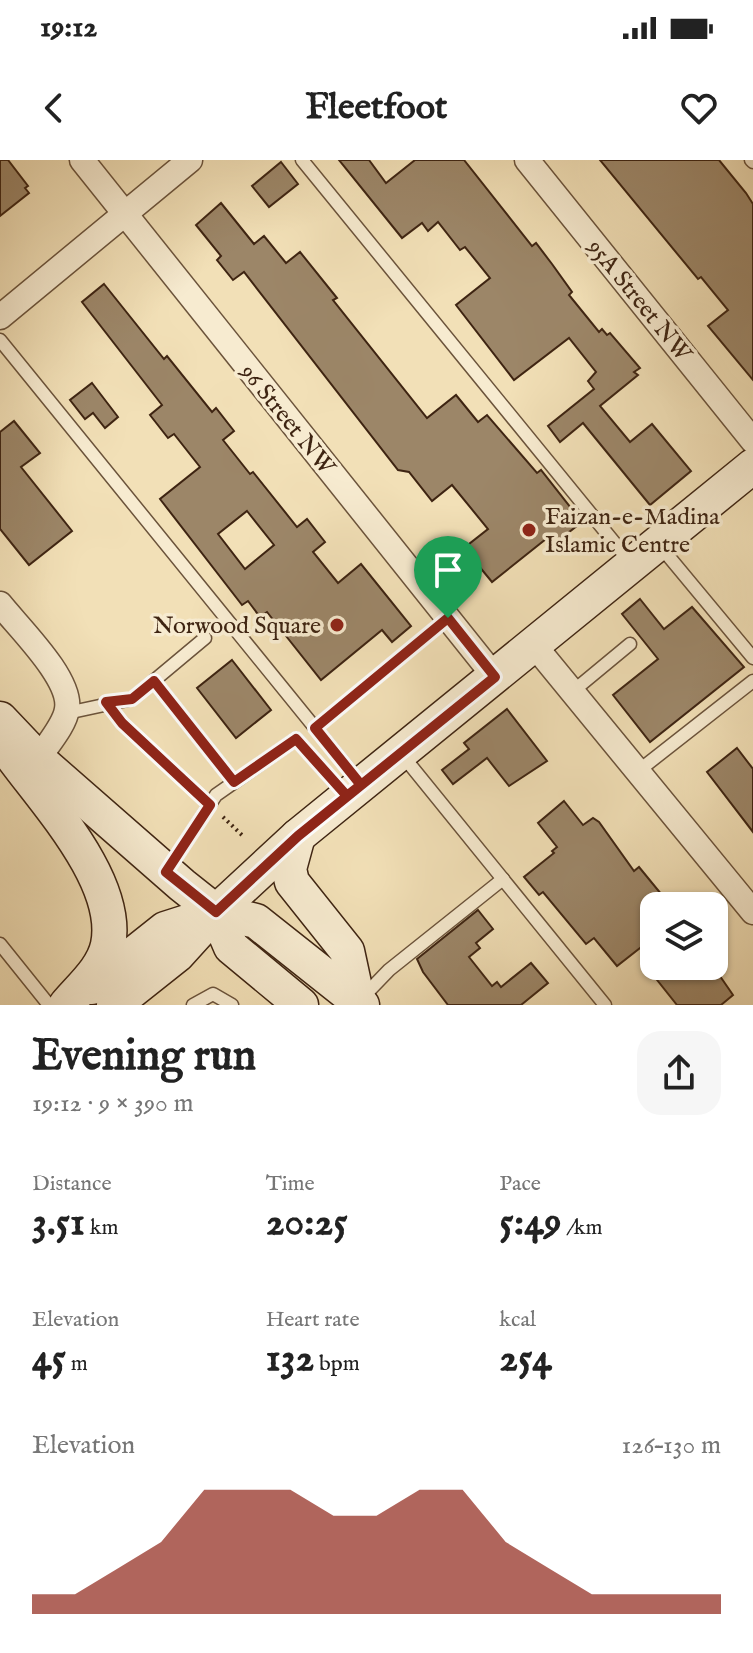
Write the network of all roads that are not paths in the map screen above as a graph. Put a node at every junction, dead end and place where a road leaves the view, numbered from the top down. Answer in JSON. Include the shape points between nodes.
{"nodes":[{"id":1,"x":82,"y":160,"type":"edge"},
{"id":2,"x":190,"y":160,"type":"edge"},
{"id":3,"x":302,"y":160,"type":"edge"},
{"id":4,"x":527,"y":160,"type":"edge"},
{"id":5,"x":120,"y":208,"type":"junction"},
{"id":6,"x":0,"y":317,"type":"edge"},
{"id":7,"x":0,"y":340,"type":"edge"},
{"id":8,"x":753,"y":441,"type":"edge"},
{"id":9,"x":753,"y":466,"type":"edge"},
{"id":10,"x":658,"y":543,"type":"junction"},
{"id":11,"x":632,"y":565,"type":"junction"},
{"id":12,"x":0,"y":604,"type":"edge"},
{"id":13,"x":448,"y":618,"type":"junction"},
{"id":14,"x":205,"y":638,"type":"dead end"},
{"id":15,"x":630,"y":644,"type":"dead end"},
{"id":16,"x":534,"y":645,"type":"junction"},
{"id":17,"x":753,"y":658,"type":"edge"},
{"id":18,"x":495,"y":677,"type":"junction"},
{"id":19,"x":154,"y":681,"type":"junction"},
{"id":20,"x":753,"y":681,"type":"edge"},
{"id":21,"x":572,"y":692,"type":"junction"},
{"id":22,"x":67,"y":713,"type":"junction"},
{"id":23,"x":0,"y":719,"type":"edge"},
{"id":24,"x":315,"y":728,"type":"junction"},
{"id":25,"x":0,"y":738,"type":"edge"},
{"id":26,"x":400,"y":753,"type":"junction"},
{"id":27,"x":38,"y":759,"type":"junction"},
{"id":28,"x":637,"y":772,"type":"junction"},
{"id":29,"x":234,"y":782,"type":"junction"},
{"id":30,"x":354,"y":790,"type":"junction"},
{"id":31,"x":298,"y":836,"type":"junction"},
{"id":32,"x":166,"y":872,"type":"junction"},
{"id":33,"x":503,"y":879,"type":"junction"},
{"id":34,"x":216,"y":912,"type":"junction"},
{"id":35,"x":753,"y":912,"type":"edge"},
{"id":36,"x":0,"y":944,"type":"edge"},
{"id":37,"x":360,"y":1003,"type":"edge"},
{"id":38,"x":49,"y":1005,"type":"edge"},
{"id":39,"x":68,"y":1005,"type":"edge"},
{"id":40,"x":114,"y":1005,"type":"edge"},
{"id":41,"x":193,"y":1005,"type":"edge"},
{"id":42,"x":232,"y":1005,"type":"edge"},
{"id":43,"x":301,"y":1005,"type":"edge"},
{"id":44,"x":605,"y":1005,"type":"edge"}],
"edges":[{"from":1,"to":5,"type":"street","name":"96 Street NW"},
{"from":2,"to":5,"type":"street"},
{"from":3,"to":11,"type":"lane"},
{"from":4,"to":8,"type":"street","name":"95A Street NW"},
{"from":5,"to":6,"type":"street"},
{"from":5,"to":13,"type":"street","name":"96 Street NW"},
{"from":7,"to":24,"type":"lane"},
{"from":9,"to":10,"type":"main road"},
{"from":10,"to":11,"type":"main road"},
{"from":10,"to":17,"type":"lane"},
{"from":11,"to":16,"type":"main road"},
{"from":12,"to":22,"type":"street","via":[[68,694]]},
{"from":13,"to":18,"type":"street","name":"96 Street NW"},
{"from":13,"to":24,"type":"lane"},
{"from":14,"to":19,"type":"lane"},
{"from":15,"to":21,"type":"lane"},
{"from":16,"to":18,"type":"main road"},
{"from":16,"to":21,"type":"street"},
{"from":18,"to":26,"type":"main road"},
{"from":19,"to":22,"type":"lane","via":[[132,699]]},
{"from":19,"to":29,"type":"lane"},
{"from":20,"to":28,"type":"lane"},
{"from":21,"to":28,"type":"street"},
{"from":22,"to":27,"type":"street"},
{"from":23,"to":27,"type":"main road"},
{"from":24,"to":30,"type":"lane"},
{"from":25,"to":39,"type":"main road","via":[[93,869],[108,913],[108,946],[100,966]]},
{"from":26,"to":30,"type":"main road"},
{"from":26,"to":33,"type":"lane"},
{"from":27,"to":32,"type":"main road"},
{"from":28,"to":35,"type":"street"},
{"from":29,"to":30,"type":"lane","via":[[296,739]]},
{"from":29,"to":32,"type":"lane","via":[[216,795]]},
{"from":30,"to":31,"type":"main road"},
{"from":31,"to":34,"type":"main road"},
{"from":31,"to":37,"type":"main road","via":[[289,869],[292,882],[347,951]]},
{"from":32,"to":34,"type":"main road"},
{"from":33,"to":37,"type":"lane","via":[[389,970]]},
{"from":33,"to":44,"type":"lane"},
{"from":34,"to":37,"type":"main road","via":[[256,921]]},
{"from":34,"to":39,"type":"main road","via":[[165,929]]},
{"from":34,"to":40,"type":"main road","via":[[177,955]]},
{"from":34,"to":43,"type":"main road","via":[[231,947]]},
{"from":36,"to":38,"type":"lane"},
{"from":41,"to":42,"type":"lane","via":[[213,994]]}]}
